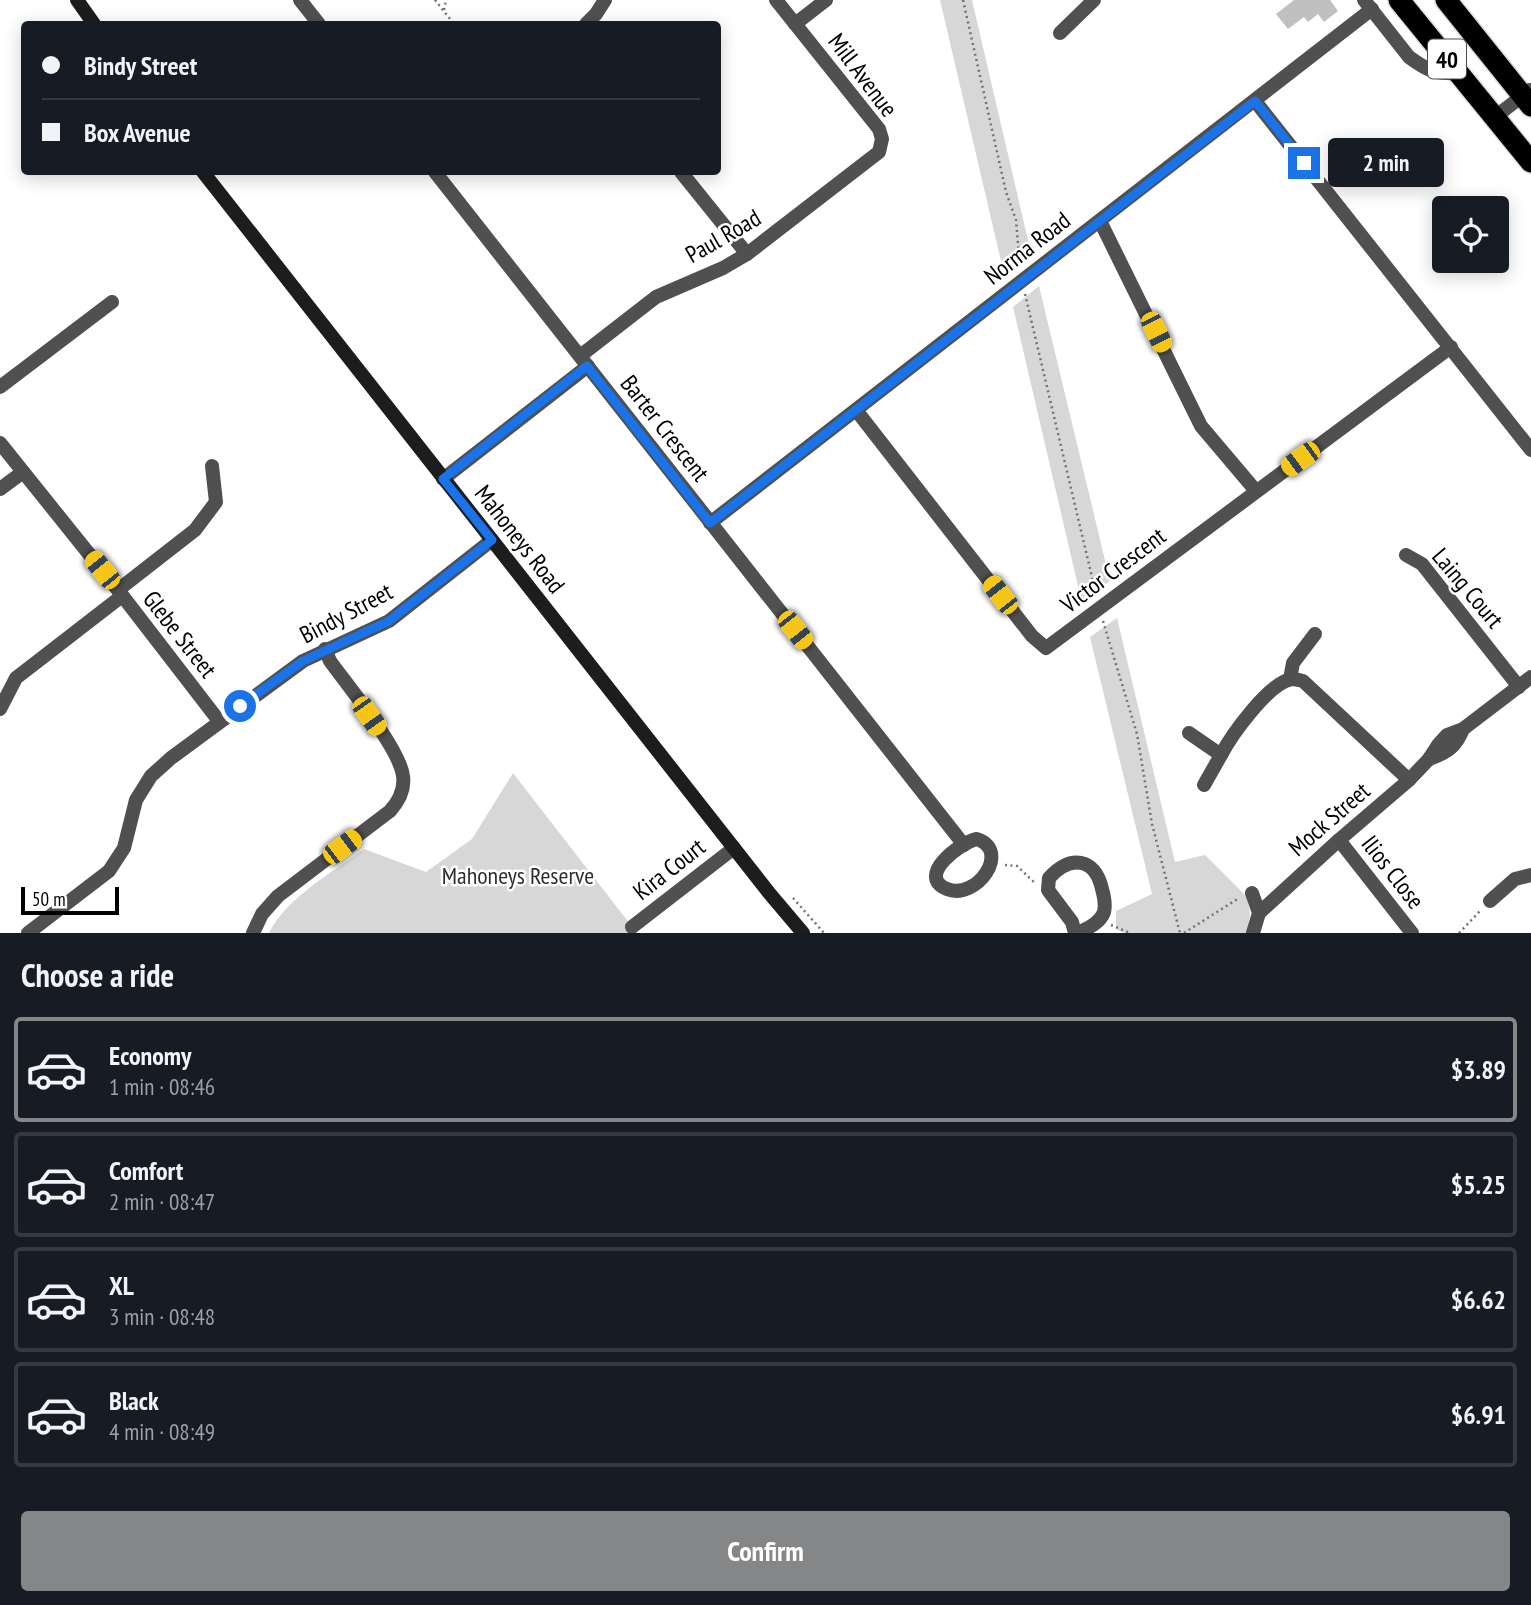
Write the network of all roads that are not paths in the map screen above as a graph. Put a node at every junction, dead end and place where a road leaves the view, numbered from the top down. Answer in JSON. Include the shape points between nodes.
{"nodes":[{"id":1,"x":77,"y":0,"type":"edge"},
{"id":2,"x":300,"y":0,"type":"edge"},
{"id":3,"x":605,"y":0,"type":"edge"},
{"id":4,"x":776,"y":0,"type":"edge"},
{"id":5,"x":826,"y":0,"type":"edge"},
{"id":6,"x":1094,"y":0,"type":"edge"},
{"id":7,"x":1399,"y":0,"type":"edge"},
{"id":8,"x":1446,"y":0,"type":"edge"},
{"id":9,"x":1368,"y":4,"type":"edge"},
{"id":10,"x":92,"y":21,"type":"edge"},
{"id":11,"x":318,"y":21,"type":"edge"},
{"id":12,"x":589,"y":21,"type":"edge"},
{"id":13,"x":795,"y":24,"type":"junction"},
{"id":14,"x":1060,"y":33,"type":"dead end"},
{"id":15,"x":1458,"y":72,"type":"junction"},
{"id":16,"x":1528,"y":97,"type":"edge"},
{"id":17,"x":1255,"y":101,"type":"junction"},
{"id":18,"x":1495,"y":117,"type":"junction"},
{"id":19,"x":882,"y":147,"type":"joint"},
{"id":20,"x":1531,"y":162,"type":"edge"},
{"id":21,"x":205,"y":175,"type":"edge"},
{"id":22,"x":437,"y":175,"type":"edge"},
{"id":23,"x":683,"y":175,"type":"edge"},
{"id":24,"x":1100,"y":221,"type":"junction"},
{"id":25,"x":747,"y":254,"type":"junction"},
{"id":26,"x":112,"y":302,"type":"dead end"},
{"id":27,"x":1451,"y":347,"type":"junction"},
{"id":28,"x":584,"y":361,"type":"junction"},
{"id":29,"x":0,"y":387,"type":"edge"},
{"id":30,"x":856,"y":410,"type":"junction"},
{"id":31,"x":0,"y":443,"type":"edge"},
{"id":32,"x":1531,"y":450,"type":"edge"},
{"id":33,"x":212,"y":466,"type":"dead end"},
{"id":34,"x":23,"y":472,"type":"junction"},
{"id":35,"x":443,"y":479,"type":"junction"},
{"id":36,"x":0,"y":489,"type":"edge"},
{"id":37,"x":1256,"y":491,"type":"junction"},
{"id":38,"x":710,"y":523,"type":"junction"},
{"id":39,"x":492,"y":540,"type":"junction"},
{"id":40,"x":1406,"y":555,"type":"dead end"},
{"id":41,"x":120,"y":593,"type":"junction"},
{"id":42,"x":1315,"y":634,"type":"dead end"},
{"id":43,"x":325,"y":649,"type":"junction"},
{"id":44,"x":1531,"y":677,"type":"edge"},
{"id":45,"x":1290,"y":679,"type":"junction"},
{"id":46,"x":1519,"y":687,"type":"junction"},
{"id":47,"x":0,"y":709,"type":"edge"},
{"id":48,"x":219,"y":721,"type":"junction"},
{"id":49,"x":1189,"y":733,"type":"dead end"},
{"id":50,"x":1221,"y":755,"type":"junction"},
{"id":51,"x":1409,"y":780,"type":"junction"},
{"id":52,"x":1204,"y":785,"type":"dead end"},
{"id":53,"x":1339,"y":840,"type":"junction"},
{"id":54,"x":964,"y":845,"type":"junction"},
{"id":55,"x":734,"y":848,"type":"junction"},
{"id":56,"x":1531,"y":874,"type":"edge"},
{"id":57,"x":1252,"y":893,"type":"road end"},
{"id":58,"x":1490,"y":901,"type":"road end"},
{"id":59,"x":1259,"y":913,"type":"junction"},
{"id":60,"x":632,"y":927,"type":"dead end"},
{"id":61,"x":28,"y":933,"type":"edge"},
{"id":62,"x":253,"y":933,"type":"edge"},
{"id":63,"x":803,"y":933,"type":"edge"},
{"id":64,"x":1077,"y":933,"type":"edge"},
{"id":65,"x":1253,"y":933,"type":"edge"},
{"id":66,"x":1412,"y":933,"type":"edge"}],
"edges":[{"from":1,"to":10,"type":"main road"},
{"from":2,"to":11,"type":"street"},
{"from":3,"to":12,"type":"street"},
{"from":4,"to":13,"type":"street","name":"Mill Avenue"},
{"from":5,"to":13,"type":"street"},
{"from":6,"to":14,"type":"street"},
{"from":7,"to":15,"type":"highway","number":"40"},
{"from":8,"to":16,"type":"highway","number":"40"},
{"from":9,"to":15,"type":"street","via":[[1409,57],[1438,74]]},
{"from":9,"to":17,"type":"street","name":"Norma Road"},
{"from":13,"to":19,"type":"street","name":"Mill Avenue","via":[[879,130]]},
{"from":15,"to":18,"type":"highway","number":"40"},
{"from":16,"to":18,"type":"street"},
{"from":17,"to":24,"type":"street","name":"Norma Road"},
{"from":17,"to":27,"type":"street"},
{"from":18,"to":20,"type":"highway","number":"40"},
{"from":19,"to":25,"type":"street","name":"Paul Road"},
{"from":21,"to":35,"type":"main road","name":"Mahoneys Road"},
{"from":22,"to":28,"type":"street","name":"Barter Crescent"},
{"from":23,"to":25,"type":"street"},
{"from":24,"to":30,"type":"street","name":"Norma Road"},
{"from":24,"to":37,"type":"street","via":[[1201,426]]},
{"from":25,"to":28,"type":"street","name":"Paul Road","via":[[656,297]]},
{"from":26,"to":29,"type":"street"},
{"from":27,"to":32,"type":"street"},
{"from":27,"to":37,"type":"street","name":"Victor Crescent"},
{"from":28,"to":35,"type":"street","name":"Paul Road"},
{"from":28,"to":38,"type":"street","name":"Barter Crescent"},
{"from":30,"to":37,"type":"street","name":"Victor Crescent","via":[[1046,648]]},
{"from":30,"to":38,"type":"street","name":"Norma Road"},
{"from":31,"to":34,"type":"street","name":"Glebe Street"},
{"from":33,"to":41,"type":"street","via":[[216,502],[209,512],[195,530]]},
{"from":34,"to":36,"type":"street"},
{"from":34,"to":41,"type":"street","name":"Glebe Street"},
{"from":35,"to":39,"type":"main road","name":"Mahoneys Road"},
{"from":38,"to":54,"type":"street","name":"Barter Crescent"},
{"from":39,"to":43,"type":"street","name":"Bindy Street","via":[[389,621]]},
{"from":39,"to":55,"type":"main road","name":"Mahoneys Road"},
{"from":40,"to":46,"type":"street","name":"Laing Court","via":[[1422,564]]},
{"from":41,"to":47,"type":"street","via":[[16,678]]},
{"from":41,"to":48,"type":"street","name":"Glebe Street"},
{"from":42,"to":45,"type":"street","via":[[1293,663]]},
{"from":43,"to":48,"type":"street","name":"Bindy Street"},
{"from":43,"to":62,"type":"street","via":[[399,761],[402,793],[390,811],[278,896]]},
{"from":44,"to":46,"type":"street","name":"Mock Street"},
{"from":45,"to":50,"type":"street","via":[[1243,719]]},
{"from":45,"to":51,"type":"street","via":[[1303,681]]},
{"from":46,"to":51,"type":"street","name":"Mock Street","via":[[1463,729],[1458,743],[1429,760]]},
{"from":48,"to":61,"type":"street","name":"Bindy Street","via":[[150,776],[136,800],[124,848],[109,871]]},
{"from":49,"to":50,"type":"street"},
{"from":50,"to":52,"type":"street"},
{"from":51,"to":53,"type":"street","name":"Mock Street"},
{"from":53,"to":59,"type":"street","name":"Mock Street"},
{"from":53,"to":66,"type":"street","name":"Ilios Close"},
{"from":54,"to":54,"type":"street","via":[[936,872],[943,888],[961,891],[973,887],[990,864],[984,841],[970,840]]},
{"from":55,"to":60,"type":"street","name":"Kira Court"},
{"from":55,"to":63,"type":"main road","name":"Mahoneys Road"},
{"from":56,"to":58,"type":"street","via":[[1515,879]]},
{"from":57,"to":59,"type":"street"},
{"from":59,"to":65,"type":"street"},
{"from":64,"to":64,"type":"street","via":[[1048,890],[1049,878],[1059,867],[1083,863],[1099,877],[1105,902],[1099,920]]}]}
